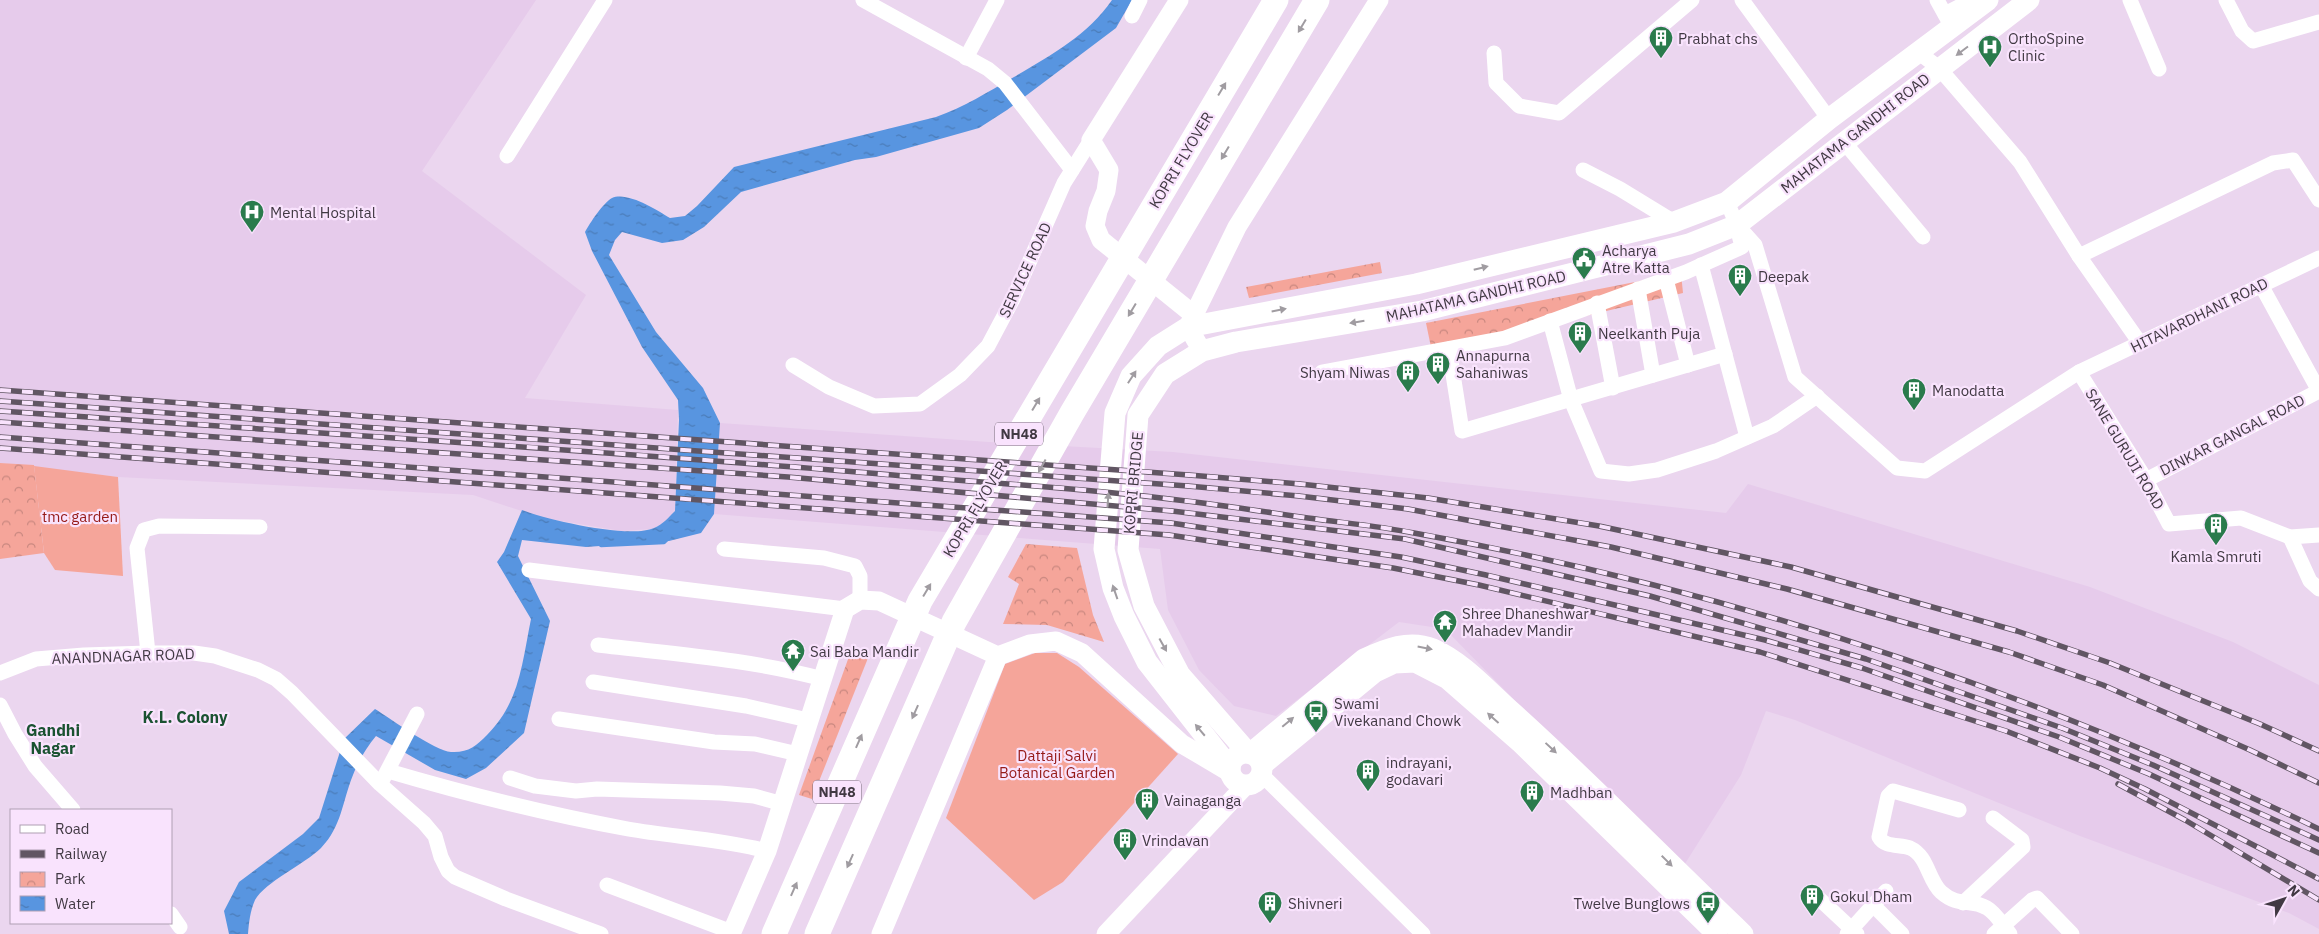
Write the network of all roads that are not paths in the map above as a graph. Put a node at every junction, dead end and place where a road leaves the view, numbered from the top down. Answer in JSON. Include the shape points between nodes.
{"nodes":[{"id":1,"x":605,"y":0,"type":"edge"},
{"id":2,"x":863,"y":0,"type":"edge"},
{"id":3,"x":997,"y":0,"type":"edge"},
{"id":4,"x":1140,"y":0,"type":"edge"},
{"id":5,"x":1180,"y":0,"type":"edge"},
{"id":6,"x":1276,"y":0,"type":"edge"},
{"id":7,"x":1317,"y":0,"type":"edge"},
{"id":8,"x":1378,"y":0,"type":"edge"},
{"id":9,"x":1692,"y":0,"type":"edge"},
{"id":10,"x":1742,"y":0,"type":"edge"},
{"id":11,"x":1937,"y":0,"type":"edge"},
{"id":12,"x":2004,"y":0,"type":"edge"},
{"id":13,"x":2029,"y":0,"type":"edge"},
{"id":14,"x":2130,"y":0,"type":"edge"},
{"id":15,"x":2226,"y":0,"type":"edge"},
{"id":16,"x":1976,"y":3,"type":"edge"},
{"id":17,"x":1132,"y":16,"type":"dead end"},
{"id":18,"x":1948,"y":20,"type":"junction"},
{"id":19,"x":2319,"y":22,"type":"edge"},
{"id":20,"x":1918,"y":52,"type":"junction"},
{"id":21,"x":1494,"y":53,"type":"dead end"},
{"id":22,"x":966,"y":58,"type":"junction"},
{"id":23,"x":1939,"y":68,"type":"junction"},
{"id":24,"x":2159,"y":69,"type":"dead end"},
{"id":25,"x":1828,"y":119,"type":"junction"},
{"id":26,"x":1091,"y":140,"type":"junction"},
{"id":27,"x":1844,"y":142,"type":"junction"},
{"id":28,"x":507,"y":156,"type":"dead end"},
{"id":29,"x":1072,"y":170,"type":"junction"},
{"id":30,"x":1583,"y":170,"type":"dead end"},
{"id":31,"x":2319,"y":200,"type":"edge"},
{"id":32,"x":1727,"y":202,"type":"junction"},
{"id":33,"x":1674,"y":222,"type":"junction"},
{"id":34,"x":1737,"y":225,"type":"junction"},
{"id":35,"x":1923,"y":237,"type":"dead end"},
{"id":36,"x":2079,"y":256,"type":"junction"},
{"id":37,"x":2319,"y":258,"type":"edge"},
{"id":38,"x":1700,"y":266,"type":"junction"},
{"id":39,"x":1666,"y":279,"type":"junction"},
{"id":40,"x":1416,"y":284,"type":"junction"},
{"id":41,"x":2261,"y":285,"type":"junction"},
{"id":42,"x":1477,"y":288,"type":"junction"},
{"id":43,"x":1638,"y":289,"type":"junction"},
{"id":44,"x":1596,"y":303,"type":"junction"},
{"id":45,"x":1422,"y":311,"type":"junction"},
{"id":46,"x":1191,"y":321,"type":"junction"},
{"id":47,"x":1550,"y":321,"type":"junction"},
{"id":48,"x":2140,"y":343,"type":"junction"},
{"id":49,"x":1450,"y":349,"type":"junction"},
{"id":50,"x":1202,"y":351,"type":"junction"},
{"id":51,"x":1725,"y":354,"type":"junction"},
{"id":52,"x":793,"y":365,"type":"dead end"},
{"id":53,"x":1688,"y":365,"type":"junction"},
{"id":54,"x":1322,"y":372,"type":"dead end"},
{"id":55,"x":2079,"y":372,"type":"junction"},
{"id":56,"x":1653,"y":375,"type":"junction"},
{"id":57,"x":1613,"y":388,"type":"junction"},
{"id":58,"x":2319,"y":391,"type":"edge"},
{"id":59,"x":1817,"y":396,"type":"junction"},
{"id":60,"x":1571,"y":400,"type":"junction"},
{"id":61,"x":1138,"y":415,"type":"joint"},
{"id":62,"x":1747,"y":438,"type":"junction"},
{"id":63,"x":2146,"y":480,"type":"junction"},
{"id":64,"x":260,"y":527,"type":"dead end"},
{"id":65,"x":2319,"y":535,"type":"edge"},
{"id":66,"x":2290,"y":536,"type":"junction"},
{"id":67,"x":724,"y":549,"type":"dead end"},
{"id":68,"x":529,"y":570,"type":"dead end"},
{"id":69,"x":2319,"y":589,"type":"edge"},
{"id":70,"x":852,"y":604,"type":"junction"},
{"id":71,"x":598,"y":645,"type":"dead end"},
{"id":72,"x":148,"y":653,"type":"junction"},
{"id":73,"x":998,"y":656,"type":"junction"},
{"id":74,"x":0,"y":673,"type":"edge"},
{"id":75,"x":822,"y":679,"type":"junction"},
{"id":76,"x":593,"y":682,"type":"dead end"},
{"id":77,"x":0,"y":705,"type":"edge"},
{"id":78,"x":417,"y":714,"type":"dead end"},
{"id":79,"x":559,"y":719,"type":"dead end"},
{"id":80,"x":808,"y":720,"type":"junction"},
{"id":81,"x":798,"y":754,"type":"junction"},
{"id":82,"x":1247,"y":767,"type":"junction"},
{"id":83,"x":388,"y":771,"type":"junction"},
{"id":84,"x":510,"y":778,"type":"dead end"},
{"id":85,"x":380,"y":784,"type":"junction"},
{"id":86,"x":783,"y":804,"type":"junction"},
{"id":87,"x":72,"y":809,"type":"edge"},
{"id":88,"x":1959,"y":810,"type":"dead end"},
{"id":89,"x":1993,"y":818,"type":"dead end"},
{"id":90,"x":767,"y":851,"type":"junction"},
{"id":91,"x":607,"y":885,"type":"dead end"},
{"id":92,"x":1680,"y":887,"type":"junction"},
{"id":93,"x":1886,"y":891,"type":"dead end"},
{"id":94,"x":1812,"y":892,"type":"dead end"},
{"id":95,"x":1963,"y":903,"type":"junction"},
{"id":96,"x":1873,"y":905,"type":"junction"},
{"id":97,"x":172,"y":916,"type":"edge"},
{"id":98,"x":180,"y":928,"type":"dead end"},
{"id":99,"x":2002,"y":931,"type":"edge"},
{"id":100,"x":1852,"y":932,"type":"edge"},
{"id":101,"x":731,"y":933,"type":"edge"},
{"id":102,"x":1108,"y":933,"type":"edge"},
{"id":103,"x":601,"y":934,"type":"edge"},
{"id":104,"x":774,"y":934,"type":"edge"},
{"id":105,"x":817,"y":934,"type":"edge"},
{"id":106,"x":881,"y":934,"type":"edge"},
{"id":107,"x":1423,"y":934,"type":"edge"},
{"id":108,"x":1718,"y":934,"type":"edge"},
{"id":109,"x":1743,"y":934,"type":"edge"},
{"id":110,"x":1902,"y":934,"type":"edge"},
{"id":111,"x":2072,"y":934,"type":"edge"}],
"edges":[{"from":1,"to":28,"type":"street"},
{"from":2,"to":22,"type":"street"},
{"from":3,"to":22,"type":"street"},
{"from":4,"to":17,"type":"street"},
{"from":5,"to":26,"type":"street","name":"SERVICE ROAD"},
{"from":104,"to":6,"type":"highway","name":"KOPRI FLYOVER","number":"NH48","one_way":true,"via":[[920,601]]},
{"from":7,"to":105,"type":"highway","number":"NH48","one_way":true,"via":[[1072,413],[954,622]]},
{"from":8,"to":46,"type":"street","via":[[1237,228]]},
{"from":9,"to":21,"type":"street","via":[[1559,114],[1519,106],[1496,83]]},
{"from":10,"to":25,"type":"street"},
{"from":11,"to":18,"type":"street"},
{"from":12,"to":42,"type":"main road","via":[[1821,137],[1752,196],[1728,212],[1678,234]]},
{"from":13,"to":23,"type":"main road","name":"MAHATAMA GANDHI ROAD","one_way":true},
{"from":14,"to":24,"type":"street"},
{"from":15,"to":19,"type":"street","via":[[2242,31],[2253,41]]},
{"from":16,"to":18,"type":"main road","name":"MAHATAMA GANDHI ROAD"},
{"from":18,"to":20,"type":"main road","name":"MAHATAMA GANDHI ROAD"},
{"from":20,"to":23,"type":"street"},
{"from":20,"to":25,"type":"main road","name":"MAHATAMA GANDHI ROAD"},
{"from":22,"to":29,"type":"street","via":[[988,69],[1004,83]]},
{"from":23,"to":27,"type":"main road","name":"MAHATAMA GANDHI ROAD"},
{"from":23,"to":36,"type":"street","via":[[2020,162]]},
{"from":25,"to":32,"type":"main road","name":"MAHATAMA GANDHI ROAD"},
{"from":26,"to":29,"type":"street","name":"SERVICE ROAD"},
{"from":26,"to":46,"type":"street","via":[[1109,170],[1106,191],[1094,226],[1101,240]]},
{"from":27,"to":34,"type":"main road","name":"MAHATAMA GANDHI ROAD"},
{"from":27,"to":35,"type":"street"},
{"from":29,"to":52,"type":"street","name":"SERVICE ROAD","via":[[988,346],[960,375],[920,404],[874,406],[828,387]]},
{"from":30,"to":33,"type":"street","via":[[1620,188]]},
{"from":31,"to":36,"type":"street","via":[[2293,160],[2274,162]]},
{"from":32,"to":33,"type":"main road","name":"MAHATAMA GANDHI ROAD"},
{"from":32,"to":34,"type":"street"},
{"from":40,"to":33,"type":"main road","name":"MAHATAMA GANDHI ROAD","one_way":true},
{"from":34,"to":38,"type":"street","via":[[1742,247]]},
{"from":34,"to":45,"type":"main road","name":"MAHATAMA GANDHI ROAD","via":[[1689,244]]},
{"from":34,"to":59,"type":"street","name":"HITAVARDHANI ROAD","via":[[1756,245],[1796,378]]},
{"from":36,"to":48,"type":"street"},
{"from":37,"to":41,"type":"street","name":"HITAVARDHANI ROAD"},
{"from":38,"to":39,"type":"street"},
{"from":38,"to":51,"type":"street"},
{"from":39,"to":43,"type":"street"},
{"from":39,"to":53,"type":"street"},
{"from":40,"to":42,"type":"main road"},
{"from":46,"to":40,"type":"main road","name":"MAHATAMA GANDHI ROAD","one_way":true},
{"from":41,"to":48,"type":"street","name":"HITAVARDHANI ROAD"},
{"from":41,"to":58,"type":"street"},
{"from":42,"to":45,"type":"main road"},
{"from":43,"to":44,"type":"street"},
{"from":43,"to":56,"type":"street"},
{"from":44,"to":47,"type":"street"},
{"from":44,"to":57,"type":"street"},
{"from":45,"to":50,"type":"main road","name":"MAHATAMA GANDHI ROAD","one_way":true,"via":[[1236,342]]},
{"from":46,"to":50,"type":"street"},
{"from":82,"to":46,"type":"main road","one_way":true,"via":[[1147,662],[1113,588],[1104,548],[1114,413],[1131,376],[1158,346]]},
{"from":47,"to":49,"type":"street","via":[[1505,338]]},
{"from":47,"to":60,"type":"street"},
{"from":48,"to":55,"type":"street","name":"HITAVARDHANI ROAD"},
{"from":49,"to":54,"type":"street"},
{"from":49,"to":60,"type":"street","via":[[1462,431]]},
{"from":50,"to":61,"type":"main road","name":"MAHATAMA GANDHI ROAD","via":[[1165,374]]},
{"from":51,"to":53,"type":"street"},
{"from":51,"to":62,"type":"street"},
{"from":53,"to":56,"type":"street"},
{"from":55,"to":59,"type":"street","name":"HITAVARDHANI ROAD","via":[[1925,471],[1898,468]]},
{"from":55,"to":63,"type":"street","name":"SANE GURUJI ROAD"},
{"from":56,"to":57,"type":"street"},
{"from":57,"to":60,"type":"street"},
{"from":58,"to":63,"type":"street","name":"DINKAR GANGAL ROAD"},
{"from":59,"to":62,"type":"street","via":[[1773,426]]},
{"from":60,"to":62,"type":"street","via":[[1601,471],[1629,474],[1656,470]]},
{"from":61,"to":82,"type":"main road","name":"KOPRI BRIDGE","one_way":true,"via":[[1128,550],[1144,606],[1180,675]]},
{"from":63,"to":66,"type":"street","name":"SANE GURUJI ROAD","via":[[2169,524],[2240,518]]},
{"from":64,"to":72,"type":"street","via":[[159,526],[144,530],[137,548]]},
{"from":65,"to":66,"type":"street","name":"SANE GURUJI ROAD"},
{"from":66,"to":69,"type":"street","via":[[2310,581]]},
{"from":67,"to":70,"type":"street","via":[[824,558],[855,566],[860,576]]},
{"from":68,"to":70,"type":"street"},
{"from":70,"to":73,"type":"street","via":[[879,601]]},
{"from":70,"to":75,"type":"street"},
{"from":71,"to":75,"type":"street","via":[[780,669]]},
{"from":72,"to":74,"type":"street","name":"ANANDNAGAR ROAD","via":[[36,660]]},
{"from":72,"to":85,"type":"street","name":"ANANDNAGAR ROAD","via":[[215,656],[276,679]]},
{"from":73,"to":82,"type":"street","via":[[1030,644],[1056,641],[1082,653],[1182,744]]},
{"from":73,"to":106,"type":"street"},
{"from":75,"to":80,"type":"street"},
{"from":76,"to":80,"type":"street","via":[[746,706]]},
{"from":77,"to":87,"type":"street","via":[[35,766]]},
{"from":78,"to":83,"type":"street"},
{"from":79,"to":81,"type":"street","via":[[714,742],[755,744]]},
{"from":80,"to":81,"type":"street"},
{"from":81,"to":86,"type":"street"},
{"from":82,"to":92,"type":"main road","via":[[1386,649],[1405,644],[1432,649],[1605,811]]},
{"from":82,"to":102,"type":"street"},
{"from":82,"to":107,"type":"street"},
{"from":83,"to":85,"type":"street"},
{"from":83,"to":90,"type":"street","via":[[527,808]]},
{"from":84,"to":86,"type":"street","via":[[535,786],[576,791],[720,793],[754,796]]},
{"from":85,"to":103,"type":"street","name":"ANANDNAGAR ROAD","via":[[435,836],[448,871],[456,877]]},
{"from":86,"to":90,"type":"street"},
{"from":88,"to":95,"type":"street","via":[[1893,790],[1888,796],[1879,833],[1884,842],[1911,848],[1918,853],[1936,888],[1948,898]]},
{"from":89,"to":95,"type":"street","via":[[2022,840],[2023,847]]},
{"from":90,"to":101,"type":"street"},
{"from":91,"to":101,"type":"street"},
{"from":92,"to":108,"type":"main road"},
{"from":92,"to":109,"type":"main road"},
{"from":93,"to":96,"type":"street"},
{"from":94,"to":100,"type":"street"},
{"from":95,"to":99,"type":"street","via":[[1986,908]]},
{"from":96,"to":100,"type":"street"},
{"from":96,"to":110,"type":"street"},
{"from":97,"to":98,"type":"street"},
{"from":99,"to":111,"type":"street","via":[[2037,898]]}]}
